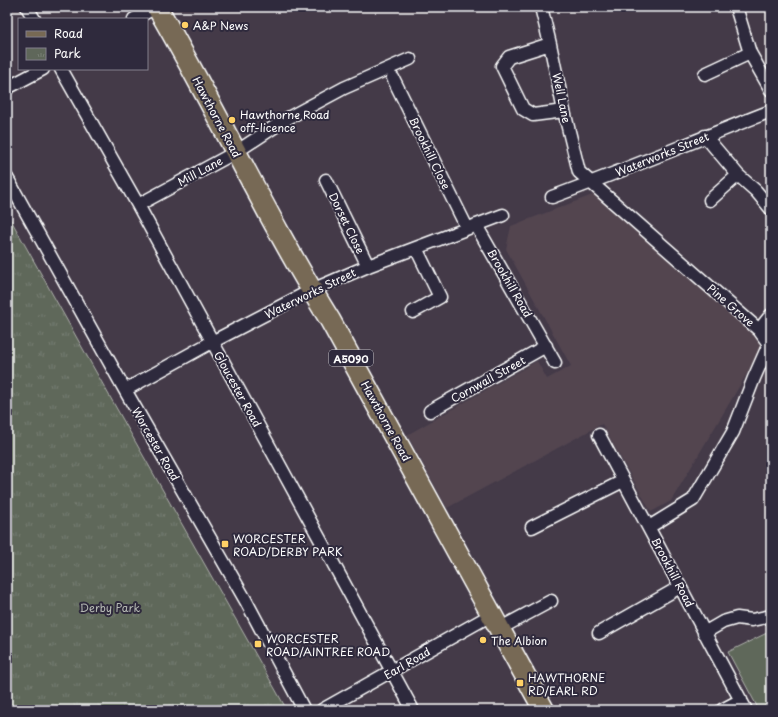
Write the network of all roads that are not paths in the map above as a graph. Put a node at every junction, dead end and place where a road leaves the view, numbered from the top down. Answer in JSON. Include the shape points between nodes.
{"nodes":[{"id":1,"x":27,"y":7,"type":"edge"},
{"id":2,"x":156,"y":7,"type":"edge"},
{"id":3,"x":541,"y":7,"type":"edge"},
{"id":4,"x":736,"y":7,"type":"edge"},
{"id":5,"x":33,"y":18,"type":"edge"},
{"id":6,"x":136,"y":18,"type":"edge"},
{"id":7,"x":550,"y":44,"type":"junction"},
{"id":8,"x":750,"y":53,"type":"junction"},
{"id":9,"x":410,"y":59,"type":"dead end"},
{"id":10,"x":41,"y":70,"type":"edge"},
{"id":11,"x":62,"y":70,"type":"edge"},
{"id":12,"x":705,"y":74,"type":"dead end"},
{"id":13,"x":393,"y":78,"type":"dead end"},
{"id":14,"x":7,"y":88,"type":"edge"},
{"id":15,"x":771,"y":90,"type":"edge"},
{"id":16,"x":564,"y":111,"type":"junction"},
{"id":17,"x":771,"y":111,"type":"edge"},
{"id":18,"x":705,"y":136,"type":"junction"},
{"id":19,"x":236,"y":152,"type":"junction"},
{"id":20,"x":738,"y":175,"type":"junction"},
{"id":21,"x":7,"y":178,"type":"edge"},
{"id":22,"x":326,"y":180,"type":"dead end"},
{"id":23,"x":592,"y":183,"type":"junction"},
{"id":24,"x":552,"y":197,"type":"dead end"},
{"id":25,"x":710,"y":200,"type":"dead end"},
{"id":26,"x":138,"y":205,"type":"junction"},
{"id":27,"x":771,"y":209,"type":"edge"},
{"id":28,"x":503,"y":215,"type":"dead end"},
{"id":29,"x":471,"y":227,"type":"junction"},
{"id":30,"x":416,"y":248,"type":"junction"},
{"id":31,"x":368,"y":266,"type":"junction"},
{"id":32,"x":312,"y":290,"type":"junction"},
{"id":33,"x":413,"y":312,"type":"dead end"},
{"id":34,"x":771,"y":316,"type":"edge"},
{"id":35,"x":759,"y":330,"type":"junction"},
{"id":36,"x":212,"y":342,"type":"junction"},
{"id":37,"x":546,"y":346,"type":"junction"},
{"id":38,"x":555,"y":363,"type":"dead end"},
{"id":39,"x":125,"y":390,"type":"junction"},
{"id":40,"x":430,"y":411,"type":"dead end"},
{"id":41,"x":599,"y":435,"type":"dead end"},
{"id":42,"x":623,"y":480,"type":"junction"},
{"id":43,"x":532,"y":527,"type":"dead end"},
{"id":44,"x":649,"y":527,"type":"junction"},
{"id":45,"x":680,"y":587,"type":"junction"},
{"id":46,"x":551,"y":601,"type":"dead end"},
{"id":47,"x":771,"y":616,"type":"edge"},
{"id":48,"x":495,"y":622,"type":"junction"},
{"id":49,"x":599,"y":633,"type":"dead end"},
{"id":50,"x":704,"y":633,"type":"junction"},
{"id":51,"x":392,"y":671,"type":"junction"},
{"id":52,"x":743,"y":705,"type":"edge"},
{"id":53,"x":304,"y":710,"type":"edge"},
{"id":54,"x":322,"y":710,"type":"edge"},
{"id":55,"x":413,"y":710,"type":"edge"},
{"id":56,"x":544,"y":710,"type":"edge"},
{"id":57,"x":722,"y":710,"type":"edge"}],
"edges":[{"from":1,"to":5,"type":"street"},
{"from":2,"to":6,"type":"street"},
{"from":2,"to":19,"type":"main road","name":"Hawthorne Road","number":"A5090"},
{"from":3,"to":7,"type":"street","name":"Well Lane"},
{"from":4,"to":8,"type":"street"},
{"from":7,"to":16,"type":"street","name":"Well Lane"},
{"from":7,"to":16,"type":"street","via":[[509,57],[502,66],[523,109],[533,115]]},
{"from":8,"to":12,"type":"street"},
{"from":8,"to":15,"type":"street"},
{"from":9,"to":19,"type":"street","name":"Mill Lane","via":[[344,88],[288,118]]},
{"from":10,"to":14,"type":"street"},
{"from":11,"to":26,"type":"street","name":"Gloucester Road"},
{"from":13,"to":29,"type":"street","name":"Brookhill Close"},
{"from":16,"to":23,"type":"street","name":"Well Lane","via":[[579,172]]},
{"from":17,"to":18,"type":"street","name":"Waterworks Street"},
{"from":18,"to":20,"type":"street"},
{"from":18,"to":23,"type":"street","name":"Waterworks Street"},
{"from":19,"to":26,"type":"street","name":"Mill Lane"},
{"from":19,"to":32,"type":"main road","name":"Hawthorne Road","number":"A5090"},
{"from":20,"to":25,"type":"street"},
{"from":20,"to":27,"type":"street"},
{"from":21,"to":39,"type":"street","name":"Worcester Road"},
{"from":22,"to":31,"type":"street","name":"Dorset Close"},
{"from":23,"to":24,"type":"street","name":"Waterworks Street"},
{"from":23,"to":35,"type":"street","name":"Pine Grove"},
{"from":26,"to":36,"type":"street","name":"Gloucester Road"},
{"from":28,"to":29,"type":"street","name":"Waterworks Street"},
{"from":29,"to":30,"type":"street","name":"Waterworks Street"},
{"from":29,"to":37,"type":"street","name":"Brookhill Road"},
{"from":30,"to":31,"type":"street","name":"Waterworks Street"},
{"from":30,"to":33,"type":"street","via":[[440,297]]},
{"from":31,"to":32,"type":"street","name":"Waterworks Street"},
{"from":32,"to":36,"type":"street","name":"Waterworks Street"},
{"from":32,"to":48,"type":"main road","name":"Hawthorne Road","number":"A5090"},
{"from":34,"to":35,"type":"street"},
{"from":35,"to":44,"type":"street","name":"Pine Grove","via":[[770,344],[733,432],[693,500]]},
{"from":36,"to":39,"type":"street","name":"Waterworks Street"},
{"from":36,"to":51,"type":"street","name":"Gloucester Road"},
{"from":37,"to":38,"type":"street","name":"Brookhill Road"},
{"from":37,"to":40,"type":"street","name":"Cornwall Street"},
{"from":39,"to":53,"type":"street","name":"Worcester Road","via":[[246,601]]},
{"from":41,"to":42,"type":"street","name":"Brookhill Road"},
{"from":42,"to":43,"type":"street"},
{"from":42,"to":44,"type":"street","name":"Brookhill Road"},
{"from":44,"to":45,"type":"street","name":"Brookhill Road"},
{"from":45,"to":49,"type":"street"},
{"from":45,"to":50,"type":"street","name":"Brookhill Road"},
{"from":46,"to":48,"type":"street","name":"Earl Road"},
{"from":47,"to":50,"type":"street","via":[[752,620],[737,618],[723,622]]},
{"from":48,"to":51,"type":"street","name":"Earl Road"},
{"from":48,"to":56,"type":"main road","name":"Hawthorne Road","number":"A5090"},
{"from":50,"to":52,"type":"street","name":"Brookhill Road"},
{"from":51,"to":54,"type":"street","name":"Earl Road"},
{"from":51,"to":55,"type":"street","name":"Gloucester Road"},
{"from":52,"to":57,"type":"street"}]}
